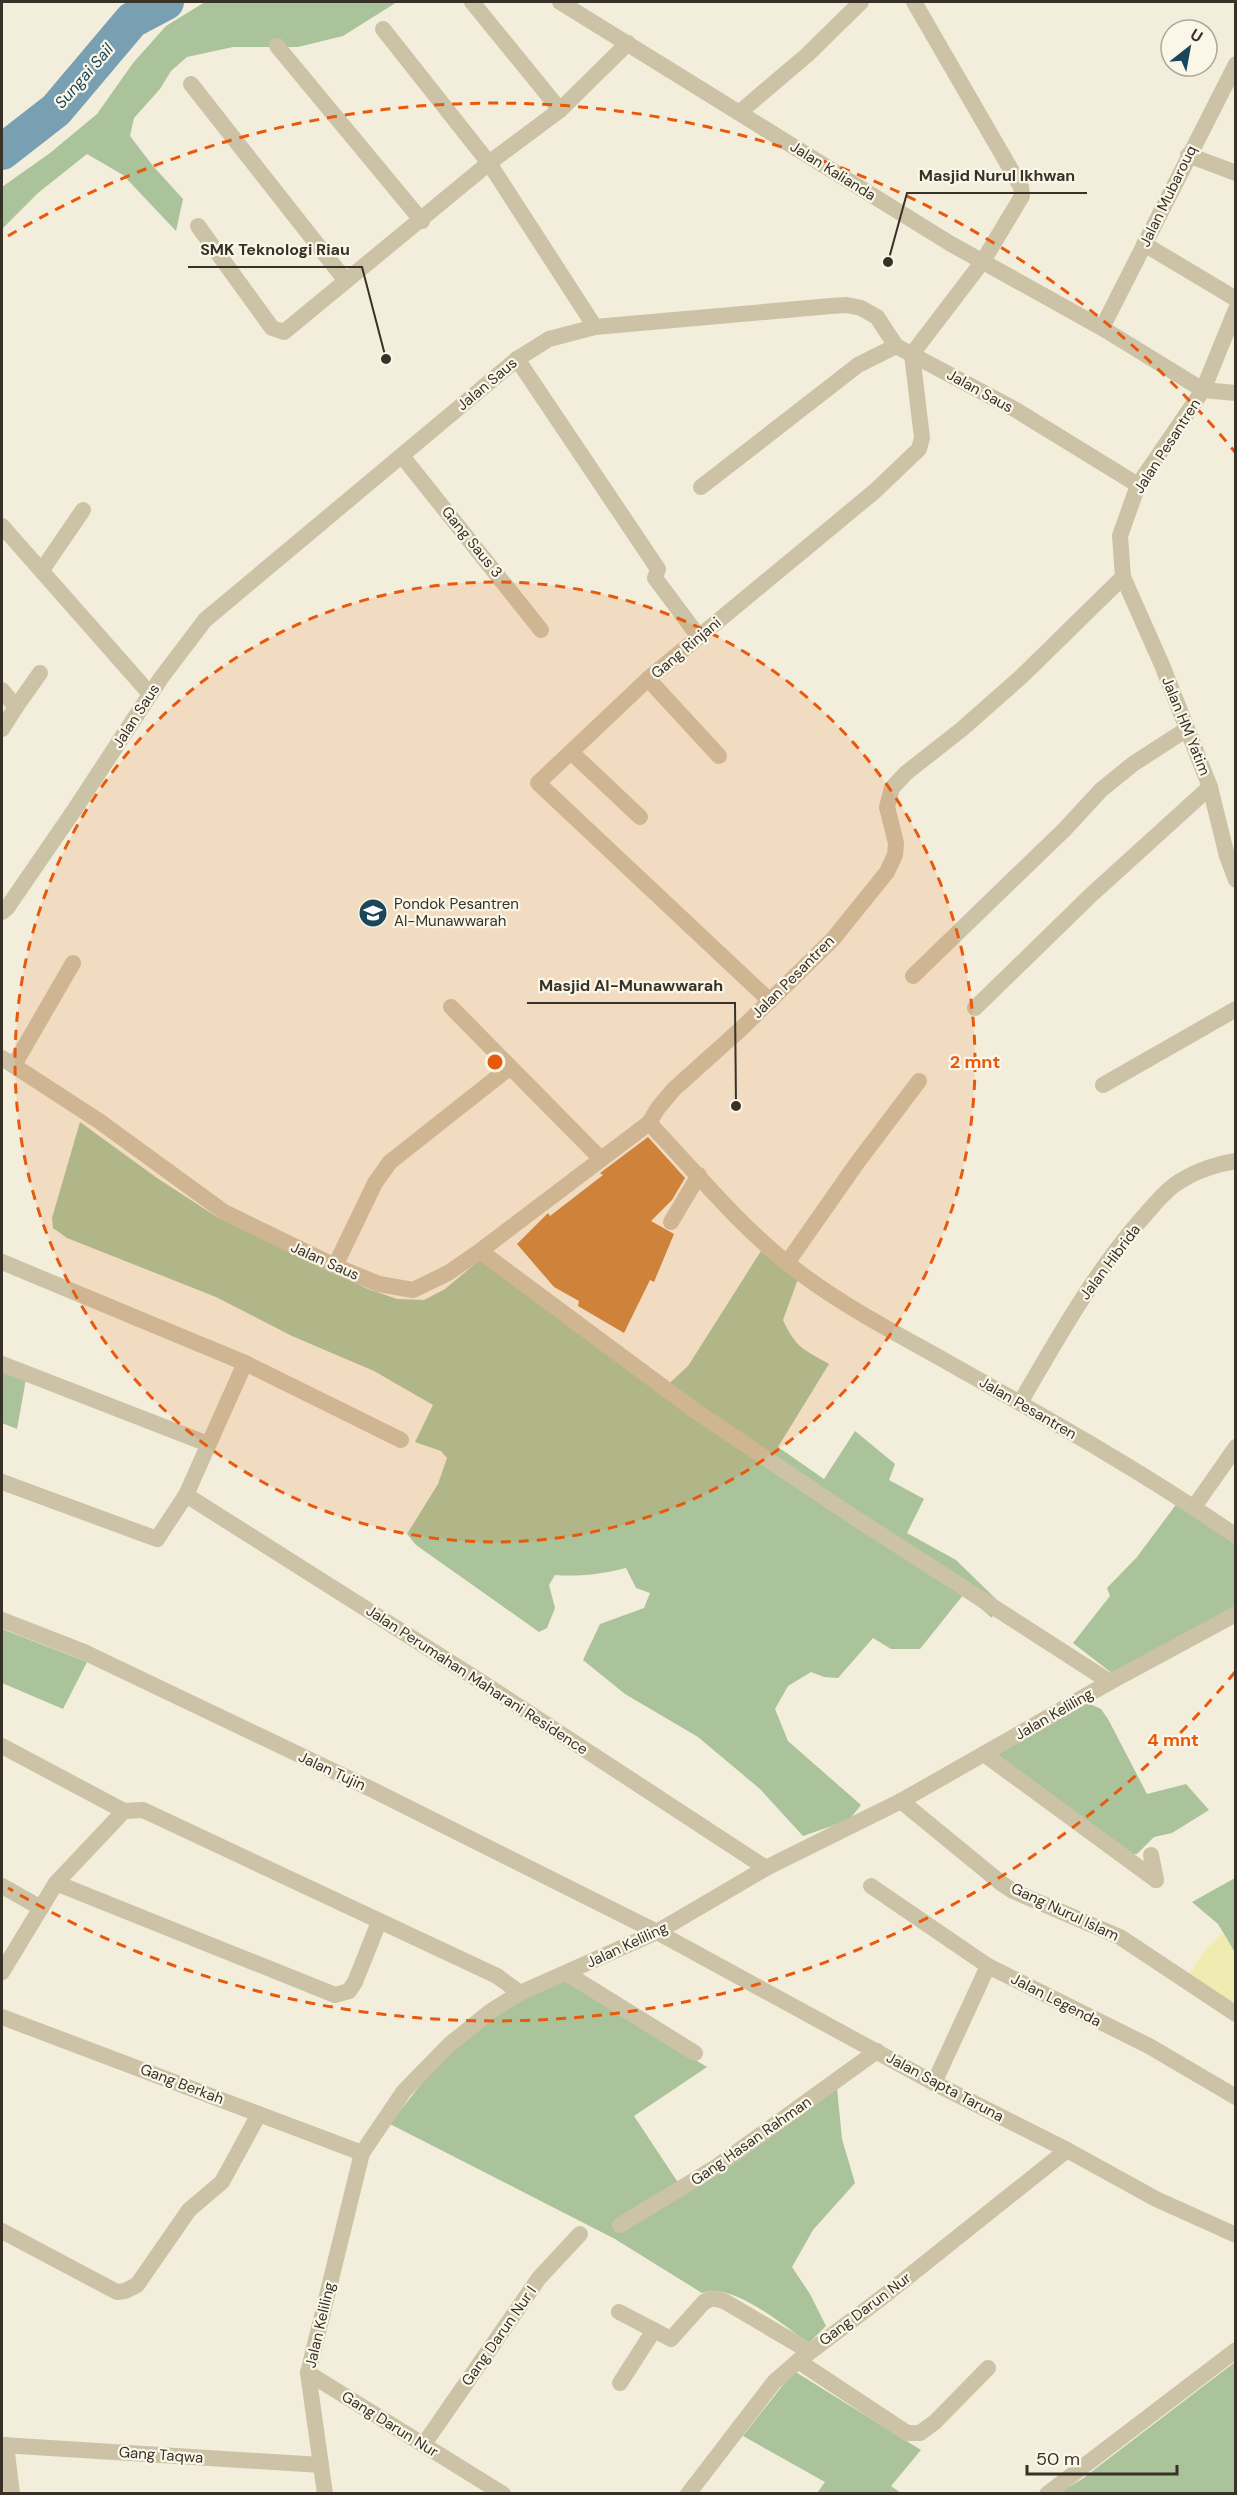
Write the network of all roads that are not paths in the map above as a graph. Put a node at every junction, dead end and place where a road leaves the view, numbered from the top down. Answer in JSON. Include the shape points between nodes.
{"nodes":[{"id":1,"x":472,"y":2,"type":"edge"},
{"id":2,"x":560,"y":2,"type":"edge"},
{"id":3,"x":861,"y":2,"type":"edge"},
{"id":4,"x":914,"y":2,"type":"edge"},
{"id":5,"x":383,"y":29,"type":"dead end"},
{"id":6,"x":628,"y":43,"type":"junction"},
{"id":7,"x":277,"y":46,"type":"dead end"},
{"id":8,"x":1236,"y":64,"type":"edge"},
{"id":9,"x":191,"y":84,"type":"dead end"},
{"id":10,"x":560,"y":110,"type":"junction"},
{"id":11,"x":740,"y":112,"type":"junction"},
{"id":12,"x":1188,"y":155,"type":"junction"},
{"id":13,"x":489,"y":163,"type":"junction"},
{"id":14,"x":1236,"y":173,"type":"edge"},
{"id":15,"x":422,"y":221,"type":"junction"},
{"id":16,"x":198,"y":226,"type":"dead end"},
{"id":17,"x":1144,"y":244,"type":"junction"},
{"id":18,"x":983,"y":261,"type":"junction"},
{"id":19,"x":346,"y":281,"type":"junction"},
{"id":20,"x":1236,"y":299,"type":"edge"},
{"id":21,"x":1236,"y":309,"type":"edge"},
{"id":22,"x":595,"y":327,"type":"junction"},
{"id":23,"x":1102,"y":328,"type":"junction"},
{"id":24,"x":896,"y":346,"type":"junction"},
{"id":25,"x":912,"y":354,"type":"junction"},
{"id":26,"x":517,"y":359,"type":"junction"},
{"id":27,"x":1203,"y":390,"type":"junction"},
{"id":28,"x":1236,"y":393,"type":"edge"},
{"id":29,"x":402,"y":456,"type":"junction"},
{"id":30,"x":1138,"y":485,"type":"junction"},
{"id":31,"x":701,"y":487,"type":"dead end"},
{"id":32,"x":83,"y":510,"type":"dead end"},
{"id":33,"x":2,"y":526,"type":"edge"},
{"id":34,"x":42,"y":570,"type":"junction"},
{"id":35,"x":1123,"y":577,"type":"junction"},
{"id":36,"x":541,"y":630,"type":"dead end"},
{"id":37,"x":699,"y":637,"type":"junction"},
{"id":38,"x":40,"y":673,"type":"dead end"},
{"id":39,"x":648,"y":679,"type":"junction"},
{"id":40,"x":2,"y":690,"type":"edge"},
{"id":41,"x":150,"y":694,"type":"junction"},
{"id":42,"x":16,"y":707,"type":"junction"},
{"id":43,"x":2,"y":729,"type":"edge"},
{"id":44,"x":1187,"y":729,"type":"junction"},
{"id":45,"x":571,"y":752,"type":"junction"},
{"id":46,"x":719,"y":756,"type":"dead end"},
{"id":47,"x":1210,"y":787,"type":"junction"},
{"id":48,"x":640,"y":817,"type":"dead end"},
{"id":49,"x":1231,"y":855,"type":"edge"},
{"id":50,"x":1236,"y":880,"type":"edge"},
{"id":51,"x":3,"y":908,"type":"edge"},
{"id":52,"x":73,"y":963,"type":"dead end"},
{"id":53,"x":913,"y":976,"type":"dead end"},
{"id":54,"x":770,"y":1001,"type":"junction"},
{"id":55,"x":451,"y":1007,"type":"dead end"},
{"id":56,"x":975,"y":1008,"type":"dead end"},
{"id":57,"x":1236,"y":1009,"type":"edge"},
{"id":58,"x":8,"y":1061,"type":"edge"},
{"id":59,"x":509,"y":1068,"type":"junction"},
{"id":60,"x":919,"y":1082,"type":"dead end"},
{"id":61,"x":1103,"y":1085,"type":"dead end"},
{"id":62,"x":649,"y":1123,"type":"junction"},
{"id":63,"x":601,"y":1160,"type":"junction"},
{"id":64,"x":1236,"y":1161,"type":"edge"},
{"id":65,"x":699,"y":1175,"type":"junction"},
{"id":66,"x":671,"y":1222,"type":"dead end"},
{"id":67,"x":480,"y":1251,"type":"junction"},
{"id":68,"x":2,"y":1262,"type":"edge"},
{"id":69,"x":787,"y":1263,"type":"junction"},
{"id":70,"x":335,"y":1266,"type":"junction"},
{"id":71,"x":245,"y":1363,"type":"junction"},
{"id":72,"x":2,"y":1364,"type":"edge"},
{"id":73,"x":1020,"y":1403,"type":"junction"},
{"id":74,"x":401,"y":1440,"type":"dead end"},
{"id":75,"x":208,"y":1444,"type":"junction"},
{"id":76,"x":1236,"y":1447,"type":"edge"},
{"id":77,"x":2,"y":1482,"type":"edge"},
{"id":78,"x":186,"y":1495,"type":"junction"},
{"id":79,"x":1194,"y":1507,"type":"junction"},
{"id":80,"x":1236,"y":1536,"type":"edge"},
{"id":81,"x":1236,"y":1614,"type":"edge"},
{"id":82,"x":2,"y":1620,"type":"edge"},
{"id":83,"x":1110,"y":1683,"type":"junction"},
{"id":84,"x":2,"y":1746,"type":"edge"},
{"id":85,"x":984,"y":1754,"type":"junction"},
{"id":86,"x":901,"y":1802,"type":"junction"},
{"id":87,"x":124,"y":1811,"type":"junction"},
{"id":88,"x":1150,"y":1855,"type":"dead end"},
{"id":89,"x":766,"y":1868,"type":"junction"},
{"id":90,"x":56,"y":1883,"type":"junction"},
{"id":91,"x":2,"y":1886,"type":"edge"},
{"id":92,"x":872,"y":1886,"type":"dead end"},
{"id":93,"x":41,"y":1908,"type":"junction"},
{"id":94,"x":379,"y":1922,"type":"junction"},
{"id":95,"x":657,"y":1932,"type":"junction"},
{"id":96,"x":988,"y":1966,"type":"junction"},
{"id":97,"x":2,"y":1972,"type":"edge"},
{"id":98,"x":567,"y":1973,"type":"junction"},
{"id":99,"x":520,"y":1993,"type":"junction"},
{"id":100,"x":1236,"y":2014,"type":"edge"},
{"id":101,"x":2,"y":2017,"type":"edge"},
{"id":102,"x":878,"y":2051,"type":"junction"},
{"id":103,"x":695,"y":2053,"type":"dead end"},
{"id":104,"x":934,"y":2083,"type":"junction"},
{"id":105,"x":1236,"y":2097,"type":"edge"},
{"id":106,"x":260,"y":2114,"type":"junction"},
{"id":107,"x":1068,"y":2150,"type":"junction"},
{"id":108,"x":362,"y":2153,"type":"junction"},
{"id":109,"x":620,"y":2225,"type":"dead end"},
{"id":110,"x":1233,"y":2228,"type":"edge"},
{"id":111,"x":2,"y":2231,"type":"edge"},
{"id":112,"x":580,"y":2234,"type":"dead end"},
{"id":113,"x":619,"y":2312,"type":"dead end"},
{"id":114,"x":654,"y":2330,"type":"junction"},
{"id":115,"x":1236,"y":2350,"type":"edge"},
{"id":116,"x":803,"y":2356,"type":"junction"},
{"id":117,"x":987,"y":2368,"type":"dead end"},
{"id":118,"x":309,"y":2373,"type":"junction"},
{"id":119,"x":620,"y":2383,"type":"dead end"},
{"id":120,"x":424,"y":2444,"type":"junction"},
{"id":121,"x":4,"y":2445,"type":"edge"},
{"id":122,"x":321,"y":2465,"type":"junction"},
{"id":123,"x":12,"y":2493,"type":"edge"},
{"id":124,"x":325,"y":2493,"type":"edge"},
{"id":125,"x":503,"y":2493,"type":"edge"},
{"id":126,"x":688,"y":2493,"type":"edge"},
{"id":127,"x":1047,"y":2493,"type":"edge"}],
"edges":[{"from":1,"to":10,"type":"street"},
{"from":2,"to":6,"type":"street","name":"Jalan Kalianda"},
{"from":3,"to":11,"type":"street"},
{"from":4,"to":18,"type":"street","via":[[1021,187],[1022,196]]},
{"from":5,"to":13,"type":"street"},
{"from":6,"to":10,"type":"street"},
{"from":6,"to":11,"type":"street","name":"Jalan Kalianda"},
{"from":7,"to":15,"type":"street"},
{"from":8,"to":12,"type":"street","name":"Jalan Mubarouq"},
{"from":9,"to":19,"type":"street"},
{"from":10,"to":13,"type":"street"},
{"from":11,"to":18,"type":"street","name":"Jalan Kalianda"},
{"from":12,"to":14,"type":"street"},
{"from":12,"to":17,"type":"street","name":"Jalan Mubarouq"},
{"from":13,"to":15,"type":"street"},
{"from":13,"to":22,"type":"street"},
{"from":15,"to":19,"type":"street"},
{"from":16,"to":19,"type":"street","via":[[277,331],[284,332]]},
{"from":17,"to":20,"type":"street"},
{"from":17,"to":23,"type":"street","name":"Jalan Mubarouq"},
{"from":18,"to":23,"type":"street","name":"Jalan Kalianda"},
{"from":18,"to":25,"type":"street"},
{"from":21,"to":27,"type":"street"},
{"from":22,"to":24,"type":"street","name":"Jalan Saus","via":[[847,305],[877,317]]},
{"from":22,"to":26,"type":"street","name":"Jalan Saus","via":[[549,339]]},
{"from":23,"to":27,"type":"street","name":"Jalan Kalianda"},
{"from":24,"to":25,"type":"street","name":"Jalan Saus"},
{"from":24,"to":31,"type":"street","via":[[858,364]]},
{"from":25,"to":30,"type":"street","name":"Jalan Saus","via":[[1016,410]]},
{"from":25,"to":37,"type":"street","name":"Gang Rinjani","via":[[922,438],[919,449],[875,491]]},
{"from":26,"to":29,"type":"street","name":"Jalan Saus"},
{"from":26,"to":37,"type":"street","via":[[658,569],[655,578]]},
{"from":27,"to":28,"type":"street","name":"Jalan Pesantren"},
{"from":27,"to":30,"type":"street","name":"Jalan Pesantren"},
{"from":29,"to":36,"type":"street","name":"Gang Saus 3"},
{"from":29,"to":41,"type":"street","name":"Jalan Saus","via":[[205,620]]},
{"from":30,"to":35,"type":"street","name":"Jalan Pesantren","via":[[1120,536]]},
{"from":32,"to":34,"type":"street"},
{"from":33,"to":34,"type":"street"},
{"from":34,"to":41,"type":"street"},
{"from":35,"to":44,"type":"street","name":"Jalan HM Yatim"},
{"from":35,"to":54,"type":"street","name":"Jalan Pesantren","via":[[1022,676],[892,788],[887,807],[896,843],[892,864],[833,939]]},
{"from":37,"to":39,"type":"street","name":"Gang Rinjani"},
{"from":38,"to":42,"type":"street"},
{"from":39,"to":45,"type":"street","name":"Gang Rinjani"},
{"from":39,"to":46,"type":"street"},
{"from":40,"to":42,"type":"street"},
{"from":41,"to":51,"type":"street","name":"Jalan Saus","via":[[73,812]]},
{"from":42,"to":43,"type":"street"},
{"from":44,"to":47,"type":"street","name":"Jalan HM Yatim"},
{"from":44,"to":53,"type":"street","via":[[1101,790]]},
{"from":45,"to":48,"type":"street"},
{"from":45,"to":54,"type":"street","name":"Gang Rinjani","via":[[538,783]]},
{"from":47,"to":49,"type":"street","name":"Jalan HM Yatim"},
{"from":47,"to":56,"type":"street"},
{"from":49,"to":50,"type":"street","name":"Jalan HM Yatim"},
{"from":52,"to":58,"type":"street"},
{"from":54,"to":62,"type":"street","name":"Jalan Pesantren","via":[[674,1089]]},
{"from":55,"to":59,"type":"street"},
{"from":57,"to":61,"type":"street"},
{"from":58,"to":70,"type":"street","name":"Jalan Saus","via":[[224,1212]]},
{"from":59,"to":63,"type":"street"},
{"from":59,"to":70,"type":"street","via":[[390,1162],[375,1183]]},
{"from":60,"to":69,"type":"street"},
{"from":62,"to":63,"type":"street","name":"Jalan Saus"},
{"from":62,"to":65,"type":"street","name":"Jalan Pesantren"},
{"from":63,"to":67,"type":"street","name":"Jalan Saus"},
{"from":64,"to":73,"type":"street","name":"Jalan Hibrida","via":[[1193,1173],[1171,1187],[1151,1208],[1097,1275]]},
{"from":65,"to":66,"type":"street"},
{"from":65,"to":69,"type":"street","name":"Jalan Pesantren","via":[[722,1203]]},
{"from":67,"to":70,"type":"street","name":"Jalan Saus","via":[[413,1290],[379,1284]]},
{"from":67,"to":83,"type":"street","via":[[694,1410]]},
{"from":68,"to":71,"type":"street"},
{"from":69,"to":73,"type":"street","name":"Jalan Pesantren","via":[[833,1295]]},
{"from":71,"to":74,"type":"street"},
{"from":71,"to":75,"type":"street"},
{"from":72,"to":75,"type":"street"},
{"from":73,"to":79,"type":"street","name":"Jalan Pesantren"},
{"from":75,"to":78,"type":"street"},
{"from":76,"to":79,"type":"street"},
{"from":77,"to":78,"type":"street","via":[[157,1539]]},
{"from":78,"to":89,"type":"street","name":"Jalan Perumahan Maharani Residence"},
{"from":79,"to":80,"type":"street","name":"Jalan Pesantren"},
{"from":81,"to":83,"type":"street","name":"Jalan Keliling"},
{"from":82,"to":95,"type":"street","name":"Jalan Tujin","via":[[84,1652]]},
{"from":83,"to":85,"type":"street","name":"Jalan Keliling"},
{"from":84,"to":87,"type":"street"},
{"from":85,"to":86,"type":"street","name":"Jalan Keliling"},
{"from":85,"to":88,"type":"street","via":[[1156,1880]]},
{"from":86,"to":89,"type":"street","name":"Jalan Keliling"},
{"from":86,"to":100,"type":"street","name":"Gang Nurul Islam","via":[[1007,1887],[1120,1937]]},
{"from":87,"to":90,"type":"street"},
{"from":87,"to":94,"type":"street","via":[[143,1810]]},
{"from":89,"to":95,"type":"street","name":"Jalan Keliling"},
{"from":90,"to":93,"type":"street"},
{"from":90,"to":94,"type":"street","via":[[335,1995],[349,1991],[355,1982]]},
{"from":91,"to":93,"type":"street"},
{"from":92,"to":96,"type":"street","name":"Jalan Legenda"},
{"from":93,"to":97,"type":"street"},
{"from":94,"to":99,"type":"street","via":[[497,1976]]},
{"from":95,"to":98,"type":"street","name":"Jalan Keliling"},
{"from":95,"to":102,"type":"street","name":"Jalan Sapta Taruna"},
{"from":96,"to":104,"type":"street"},
{"from":96,"to":105,"type":"street","name":"Jalan Legenda","via":[[1149,2046]]},
{"from":98,"to":99,"type":"street","name":"Jalan Keliling"},
{"from":98,"to":103,"type":"street"},
{"from":99,"to":108,"type":"street","name":"Jalan Keliling","via":[[450,2044],[404,2091]]},
{"from":101,"to":106,"type":"street","name":"Gang Berkah"},
{"from":102,"to":104,"type":"street","name":"Jalan Sapta Taruna"},
{"from":102,"to":109,"type":"street","name":"Gang Hasan Rahman","via":[[716,2168]]},
{"from":104,"to":107,"type":"street","name":"Jalan Sapta Taruna"},
{"from":106,"to":108,"type":"street","name":"Gang Berkah"},
{"from":106,"to":111,"type":"street","via":[[222,2182],[189,2210],[137,2285],[130,2289],[117,2292]]},
{"from":107,"to":110,"type":"street","name":"Jalan Sapta Taruna","via":[[1156,2199]]},
{"from":107,"to":116,"type":"street","name":"Gang Darun Nur"},
{"from":108,"to":118,"type":"street","name":"Jalan Keliling"},
{"from":112,"to":120,"type":"street","name":"Gang Darun Nur I","via":[[539,2278]]},
{"from":113,"to":114,"type":"street"},
{"from":114,"to":116,"type":"street","via":[[672,2339],[712,2298],[724,2301]]},
{"from":114,"to":119,"type":"street"},
{"from":115,"to":127,"type":"street"},
{"from":116,"to":117,"type":"street","via":[[907,2433],[920,2433],[935,2422]]},
{"from":116,"to":126,"type":"street","name":"Gang Darun Nur","via":[[774,2382]]},
{"from":118,"to":120,"type":"street","name":"Gang Darun Nur"},
{"from":118,"to":122,"type":"street","name":"Jalan Keliling"},
{"from":120,"to":125,"type":"street","name":"Gang Darun Nur"},
{"from":121,"to":122,"type":"street","name":"Gang Taqwa"},
{"from":121,"to":123,"type":"street"},
{"from":122,"to":124,"type":"street","name":"Jalan Keliling"}]}
